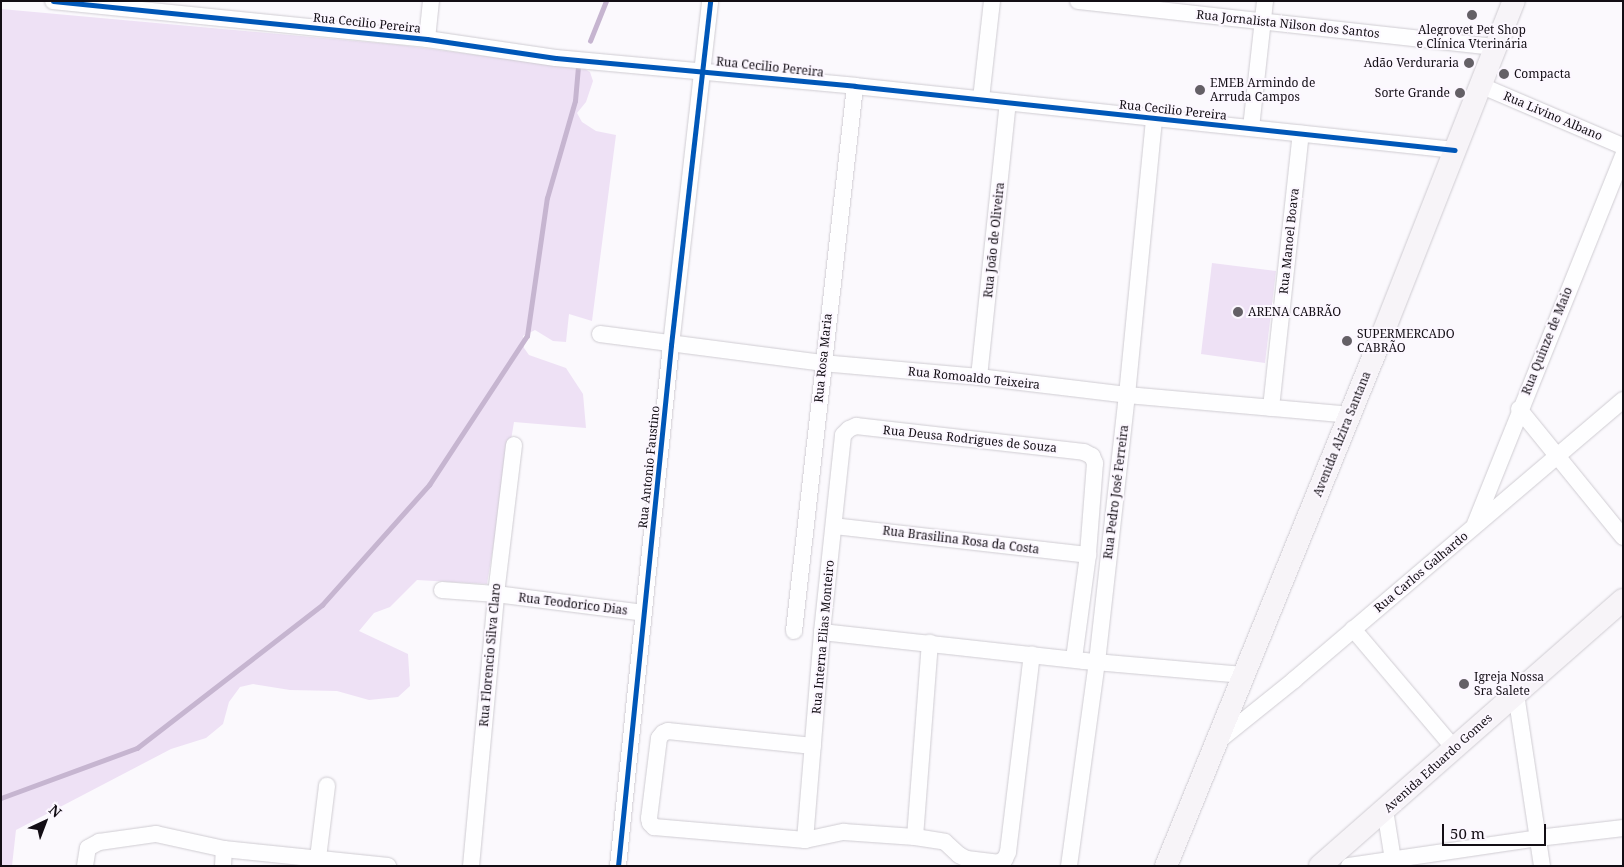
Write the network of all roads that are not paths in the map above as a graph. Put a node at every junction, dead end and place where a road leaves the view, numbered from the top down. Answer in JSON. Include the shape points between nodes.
{"nodes":[{"id":1,"x":53,"y":1,"type":"edge"},
{"id":2,"x":431,"y":1,"type":"edge"},
{"id":3,"x":710,"y":1,"type":"edge"},
{"id":4,"x":992,"y":1,"type":"edge"},
{"id":5,"x":1078,"y":1,"type":"edge"},
{"id":6,"x":1265,"y":1,"type":"edge"},
{"id":7,"x":1514,"y":1,"type":"edge"},
{"id":8,"x":163,"y":6,"type":"edge"},
{"id":9,"x":1262,"y":21,"type":"junction"},
{"id":10,"x":427,"y":39,"type":"junction"},
{"id":11,"x":1497,"y":47,"type":"junction"},
{"id":12,"x":703,"y":70,"type":"junction"},
{"id":13,"x":855,"y":86,"type":"junction"},
{"id":14,"x":1482,"y":86,"type":"junction"},
{"id":15,"x":981,"y":99,"type":"junction"},
{"id":16,"x":1008,"y":103,"type":"junction"},
{"id":17,"x":1154,"y":118,"type":"junction"},
{"id":18,"x":1251,"y":128,"type":"junction"},
{"id":19,"x":1301,"y":134,"type":"junction"},
{"id":20,"x":1623,"y":146,"type":"edge"},
{"id":21,"x":1455,"y":150,"type":"junction"},
{"id":22,"x":1623,"y":155,"type":"edge"},
{"id":23,"x":600,"y":334,"type":"dead end"},
{"id":24,"x":671,"y":345,"type":"junction"},
{"id":25,"x":822,"y":363,"type":"junction"},
{"id":26,"x":980,"y":377,"type":"junction"},
{"id":27,"x":1128,"y":395,"type":"junction"},
{"id":28,"x":1623,"y":400,"type":"edge"},
{"id":29,"x":1271,"y":408,"type":"junction"},
{"id":30,"x":1519,"y":409,"type":"junction"},
{"id":31,"x":1349,"y":415,"type":"junction"},
{"id":32,"x":843,"y":435,"type":"joint"},
{"id":33,"x":514,"y":445,"type":"dead end"},
{"id":34,"x":1558,"y":456,"type":"junction"},
{"id":35,"x":834,"y":526,"type":"junction"},
{"id":36,"x":1474,"y":527,"type":"junction"},
{"id":37,"x":1623,"y":537,"type":"edge"},
{"id":38,"x":1088,"y":555,"type":"junction"},
{"id":39,"x":442,"y":590,"type":"dead end"},
{"id":40,"x":496,"y":594,"type":"junction"},
{"id":41,"x":1623,"y":600,"type":"edge"},
{"id":42,"x":644,"y":613,"type":"junction"},
{"id":43,"x":1353,"y":629,"type":"junction"},
{"id":44,"x":794,"y":630,"type":"dead end"},
{"id":45,"x":822,"y":632,"type":"junction"},
{"id":46,"x":930,"y":643,"type":"junction"},
{"id":47,"x":1032,"y":654,"type":"junction"},
{"id":48,"x":1074,"y":659,"type":"junction"},
{"id":49,"x":1097,"y":662,"type":"junction"},
{"id":50,"x":1243,"y":675,"type":"junction"},
{"id":51,"x":1516,"y":694,"type":"junction"},
{"id":52,"x":1217,"y":742,"type":"junction"},
{"id":53,"x":813,"y":746,"type":"junction"},
{"id":54,"x":1454,"y":748,"type":"junction"},
{"id":55,"x":327,"y":786,"type":"dead end"},
{"id":56,"x":1385,"y":810,"type":"junction"},
{"id":57,"x":1623,"y":828,"type":"edge"},
{"id":58,"x":916,"y":837,"type":"junction"},
{"id":59,"x":1538,"y":838,"type":"junction"},
{"id":60,"x":805,"y":840,"type":"junction"},
{"id":61,"x":223,"y":858,"type":"edge"},
{"id":62,"x":318,"y":862,"type":"edge"},
{"id":63,"x":1393,"y":862,"type":"edge"},
{"id":64,"x":85,"y":866,"type":"edge"},
{"id":65,"x":388,"y":866,"type":"edge"},
{"id":66,"x":471,"y":866,"type":"edge"},
{"id":67,"x":618,"y":866,"type":"edge"},
{"id":68,"x":1069,"y":866,"type":"edge"},
{"id":69,"x":1166,"y":866,"type":"edge"},
{"id":70,"x":1320,"y":866,"type":"edge"},
{"id":71,"x":1349,"y":866,"type":"edge"},
{"id":72,"x":1542,"y":866,"type":"edge"}],
"edges":[{"from":1,"to":8,"type":"street","name":"Rua Cecilio Pereira"},
{"from":2,"to":10,"type":"street"},
{"from":3,"to":12,"type":"street","name":"Rua Antonio Faustino"},
{"from":4,"to":15,"type":"street"},
{"from":5,"to":9,"type":"street","name":"Rua Jornalista Nilson dos Santos"},
{"from":6,"to":9,"type":"street"},
{"from":7,"to":11,"type":"main road","name":"Avenida Alzira Santana"},
{"from":8,"to":10,"type":"street","name":"Rua Cecilio Pereira"},
{"from":9,"to":11,"type":"street","name":"Rua Jornalista Nilson dos Santos"},
{"from":9,"to":18,"type":"street"},
{"from":10,"to":12,"type":"street","name":"Rua Cecilio Pereira","via":[[556,58]]},
{"from":11,"to":14,"type":"main road","name":"Avenida Alzira Santana"},
{"from":12,"to":13,"type":"street","name":"Rua Cecilio Pereira"},
{"from":12,"to":24,"type":"street","name":"Rua Antonio Faustino"},
{"from":13,"to":15,"type":"street","name":"Rua Cecilio Pereira"},
{"from":13,"to":25,"type":"street","name":"Rua Rosa Maria"},
{"from":14,"to":20,"type":"street","name":"Rua Livino Albano"},
{"from":14,"to":21,"type":"main road","name":"Avenida Alzira Santana"},
{"from":15,"to":16,"type":"street","name":"Rua Cecilio Pereira"},
{"from":16,"to":17,"type":"street","name":"Rua Cecilio Pereira"},
{"from":16,"to":26,"type":"street","name":"Rua João de Oliveira"},
{"from":17,"to":18,"type":"street","name":"Rua Cecilio Pereira"},
{"from":17,"to":27,"type":"street","name":"Rua Pedro José Ferreira"},
{"from":18,"to":19,"type":"street","name":"Rua Cecilio Pereira"},
{"from":19,"to":21,"type":"street","name":"Rua Cecilio Pereira"},
{"from":19,"to":29,"type":"street","name":"Rua Manoel Boava"},
{"from":21,"to":31,"type":"main road","name":"Avenida Alzira Santana"},
{"from":22,"to":30,"type":"street","name":"Rua Quinze de Maio"},
{"from":23,"to":24,"type":"street","name":"Rua Romoaldo Teixeira"},
{"from":24,"to":25,"type":"street","name":"Rua Romoaldo Teixeira"},
{"from":24,"to":42,"type":"street","name":"Rua Antonio Faustino"},
{"from":25,"to":26,"type":"street","name":"Rua Romoaldo Teixeira"},
{"from":25,"to":44,"type":"street","name":"Rua Rosa Maria"},
{"from":26,"to":27,"type":"street","name":"Rua Romoaldo Teixeira"},
{"from":27,"to":29,"type":"street","name":"Rua Romoaldo Teixeira"},
{"from":27,"to":49,"type":"street","name":"Rua Pedro José Ferreira"},
{"from":28,"to":34,"type":"street","name":"Rua Carlos Galhardo"},
{"from":29,"to":31,"type":"street","name":"Rua Romoaldo Teixeira"},
{"from":30,"to":34,"type":"street"},
{"from":30,"to":36,"type":"street","name":"Rua Quinze de Maio"},
{"from":31,"to":50,"type":"main road","name":"Avenida Alzira Santana"},
{"from":32,"to":35,"type":"street","name":"Rua Interna Elias Monteiro"},
{"from":32,"to":38,"type":"street","name":"Rua Deusa Rodrigues de Souza","via":[[856,426],[1084,452],[1092,456],[1095,463]]},
{"from":33,"to":40,"type":"street","name":"Rua Florencio Silva Claro"},
{"from":34,"to":36,"type":"street","name":"Rua Carlos Galhardo"},
{"from":34,"to":37,"type":"street"},
{"from":35,"to":38,"type":"street","name":"Rua Brasilina Rosa da Costa"},
{"from":35,"to":45,"type":"street","name":"Rua Interna Elias Monteiro"},
{"from":36,"to":43,"type":"street","name":"Rua Carlos Galhardo"},
{"from":38,"to":48,"type":"street"},
{"from":39,"to":40,"type":"street","name":"Rua Teodorico Dias"},
{"from":40,"to":42,"type":"street","name":"Rua Teodorico Dias"},
{"from":40,"to":66,"type":"street","name":"Rua Florencio Silva Claro"},
{"from":41,"to":51,"type":"main road","name":"Avenida Eduardo Gomes"},
{"from":42,"to":67,"type":"street","name":"Rua Antonio Faustino"},
{"from":43,"to":52,"type":"street","name":"Rua Carlos Galhardo"},
{"from":43,"to":54,"type":"street"},
{"from":45,"to":46,"type":"street"},
{"from":45,"to":53,"type":"street","name":"Rua Interna Elias Monteiro"},
{"from":46,"to":47,"type":"street"},
{"from":46,"to":58,"type":"street"},
{"from":47,"to":48,"type":"street"},
{"from":47,"to":58,"type":"street","via":[[1005,859],[998,863],[967,859],[945,842]]},
{"from":48,"to":49,"type":"street"},
{"from":49,"to":50,"type":"street"},
{"from":49,"to":68,"type":"street","name":"Rua Pedro José Ferreira"},
{"from":50,"to":52,"type":"main road","name":"Avenida Alzira Santana"},
{"from":51,"to":54,"type":"main road","name":"Avenida Eduardo Gomes"},
{"from":51,"to":59,"type":"street"},
{"from":52,"to":69,"type":"main road","name":"Avenida Alzira Santana"},
{"from":53,"to":60,"type":"street","name":"Rua Interna Elias Monteiro"},
{"from":53,"to":60,"type":"street","via":[[663,733],[659,738],[649,818],[654,827]]},
{"from":54,"to":56,"type":"main road","name":"Avenida Eduardo Gomes"},
{"from":55,"to":62,"type":"street"},
{"from":56,"to":63,"type":"street"},
{"from":56,"to":70,"type":"main road","name":"Avenida Eduardo Gomes"},
{"from":57,"to":59,"type":"street"},
{"from":58,"to":60,"type":"street","via":[[844,832]]},
{"from":59,"to":63,"type":"street"},
{"from":59,"to":72,"type":"street"},
{"from":61,"to":62,"type":"street","via":[[246,852]]},
{"from":61,"to":64,"type":"street","via":[[156,834],[99,842],[88,848]]},
{"from":62,"to":65,"type":"street"},
{"from":63,"to":71,"type":"street"}]}
